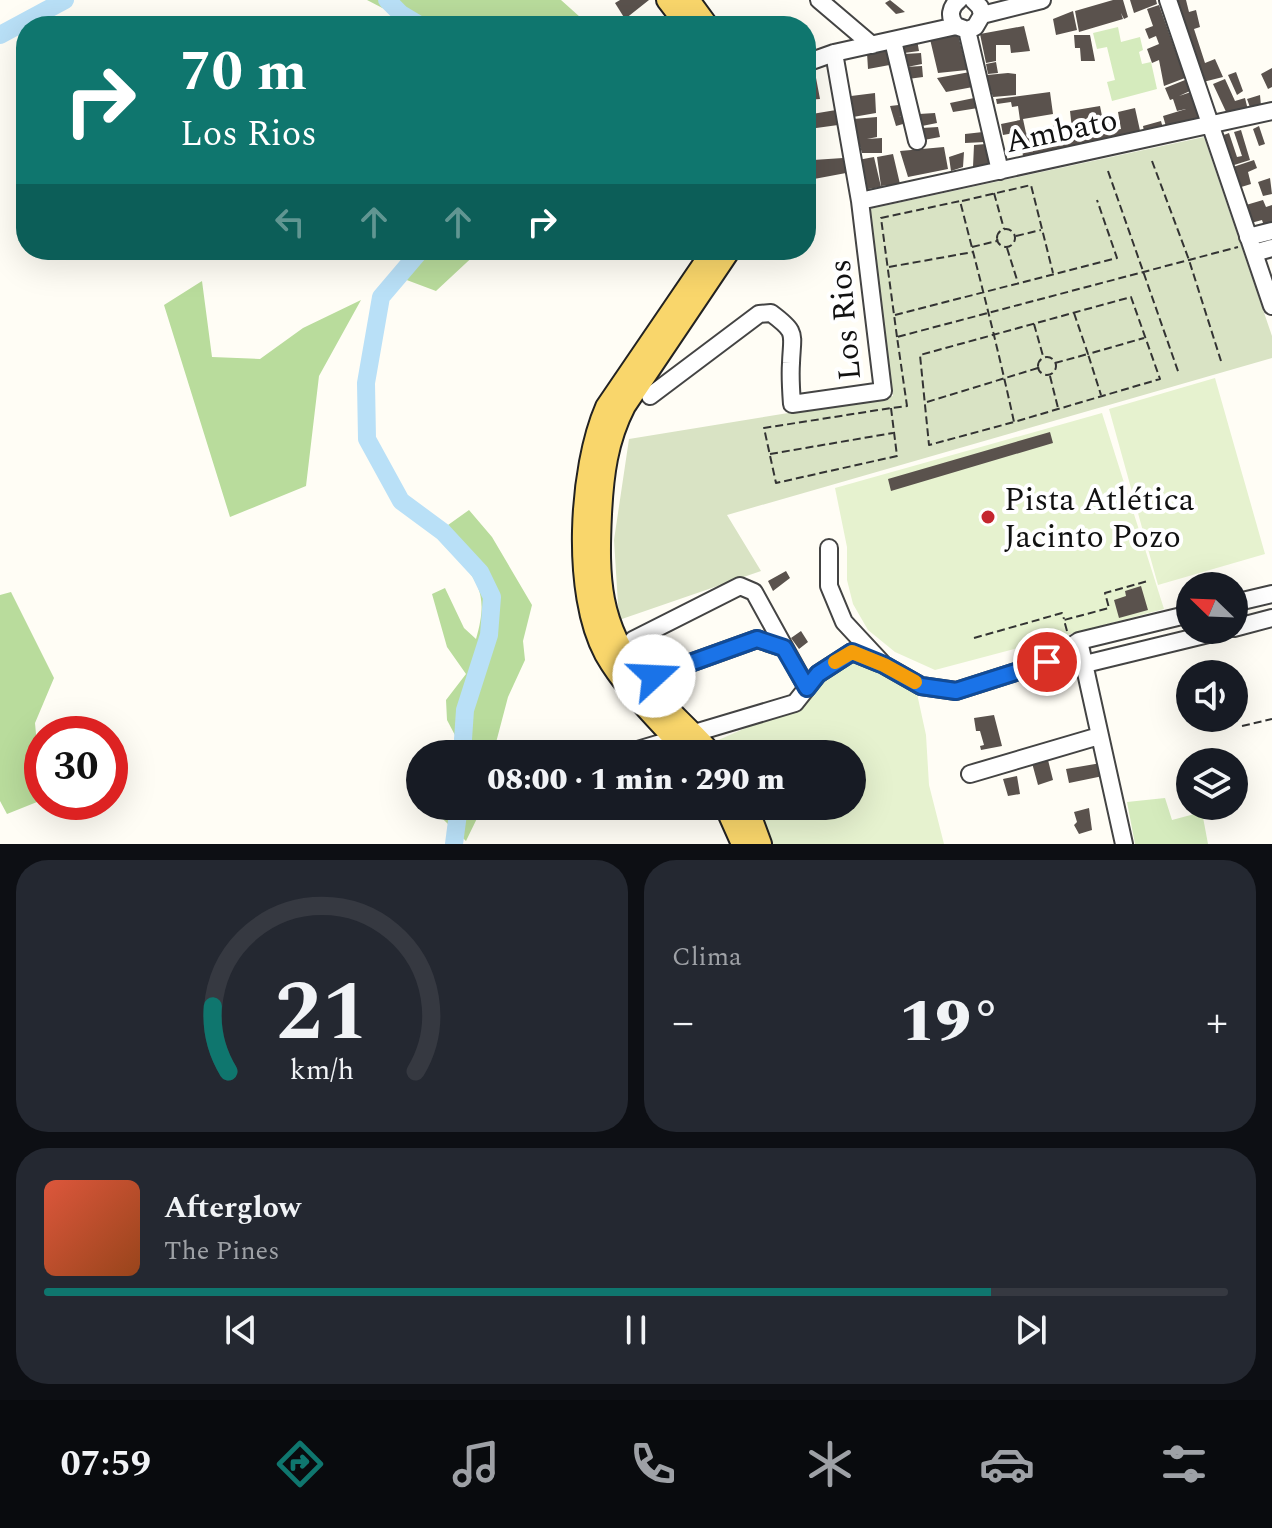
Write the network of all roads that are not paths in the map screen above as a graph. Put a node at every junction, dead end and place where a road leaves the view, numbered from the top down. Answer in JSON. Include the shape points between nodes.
{"nodes":[{"id":1,"x":667,"y":0,"type":"edge"},
{"id":2,"x":819,"y":0,"type":"edge"},
{"id":3,"x":993,"y":0,"type":"edge"},
{"id":4,"x":1042,"y":0,"type":"edge"},
{"id":5,"x":1168,"y":0,"type":"edge"},
{"id":6,"x":976,"y":5,"type":"edge"},
{"id":7,"x":954,"y":13,"type":"edge"},
{"id":8,"x":679,"y":16,"type":"edge"},
{"id":9,"x":893,"y":41,"type":"junction"},
{"id":10,"x":872,"y":45,"type":"junction"},
{"id":11,"x":834,"y":53,"type":"junction"},
{"id":12,"x":816,"y":59,"type":"edge"},
{"id":13,"x":1272,"y":111,"type":"edge"},
{"id":14,"x":1210,"y":127,"type":"junction"},
{"id":15,"x":917,"y":141,"type":"dead end"},
{"id":16,"x":1000,"y":171,"type":"junction"},
{"id":17,"x":860,"y":201,"type":"junction"},
{"id":18,"x":1272,"y":231,"type":"edge"},
{"id":19,"x":1251,"y":245,"type":"junction"},
{"id":20,"x":1272,"y":248,"type":"edge"},
{"id":21,"x":706,"y":260,"type":"edge"},
{"id":22,"x":723,"y":260,"type":"edge"},
{"id":23,"x":1272,"y":306,"type":"edge"},
{"id":24,"x":650,"y":396,"type":"dead end"},
{"id":25,"x":829,"y":548,"type":"dead end"},
{"id":26,"x":1272,"y":594,"type":"edge"},
{"id":27,"x":1248,"y":600,"type":"edge"},
{"id":28,"x":1176,"y":617,"type":"edge"},
{"id":29,"x":1272,"y":618,"type":"edge"},
{"id":30,"x":1248,"y":624,"type":"edge"},
{"id":31,"x":1079,"y":641,"type":"junction"},
{"id":32,"x":1176,"y":642,"type":"edge"},
{"id":33,"x":784,"y":648,"type":"junction"},
{"id":34,"x":1047,"y":662,"type":"junction"},
{"id":35,"x":1085,"y":664,"type":"junction"},
{"id":36,"x":884,"y":665,"type":"junction"},
{"id":37,"x":807,"y":688,"type":"junction"},
{"id":38,"x":1099,"y":736,"type":"junction"},
{"id":39,"x":683,"y":740,"type":"edge"},
{"id":40,"x":684,"y":740,"type":"edge"},
{"id":41,"x":691,"y":740,"type":"edge"},
{"id":42,"x":970,"y":774,"type":"dead end"},
{"id":43,"x":731,"y":820,"type":"edge"},
{"id":44,"x":752,"y":820,"type":"edge"},
{"id":45,"x":742,"y":844,"type":"edge"},
{"id":46,"x":761,"y":844,"type":"edge"},
{"id":47,"x":1124,"y":844,"type":"edge"}],
"edges":[{"from":1,"to":8,"type":"main road"},
{"from":2,"to":10,"type":"street"},
{"from":3,"to":6,"type":"street"},
{"from":4,"to":6,"type":"street"},
{"from":5,"to":14,"type":"street"},
{"from":6,"to":7,"type":"street","via":[[975,27]]},
{"from":7,"to":9,"type":"street","via":[[923,32]]},
{"from":7,"to":16,"type":"street"},
{"from":9,"to":10,"type":"street"},
{"from":9,"to":15,"type":"street"},
{"from":10,"to":11,"type":"street"},
{"from":11,"to":12,"type":"street"},
{"from":11,"to":17,"type":"street","name":"Los Rios"},
{"from":13,"to":14,"type":"street","name":"Ambato"},
{"from":14,"to":16,"type":"street","name":"Ambato"},
{"from":14,"to":19,"type":"street"},
{"from":16,"to":17,"type":"street","name":"Ambato"},
{"from":17,"to":24,"type":"street","name":"Los Rios","via":[[883,391],[792,404],[794,344],[789,326],[771,313],[759,314]]},
{"from":18,"to":19,"type":"street"},
{"from":19,"to":20,"type":"street"},
{"from":19,"to":23,"type":"street"},
{"from":21,"to":39,"type":"main road","via":[[598,425],[588,472],[583,548],[587,608],[605,654],[627,686]]},
{"from":22,"to":40,"type":"main road","via":[[625,406],[604,469],[602,603],[622,651]]},
{"from":25,"to":36,"type":"street","via":[[829,586],[844,622]]},
{"from":26,"to":27,"type":"street"},
{"from":28,"to":31,"type":"street"},
{"from":29,"to":30,"type":"street"},
{"from":31,"to":34,"type":"street"},
{"from":31,"to":35,"type":"street"},
{"from":32,"to":35,"type":"street"},
{"from":33,"to":33,"type":"street","via":[[754,592],[740,586],[633,640],[654,676],[757,639]]},
{"from":33,"to":37,"type":"street"},
{"from":34,"to":35,"type":"street"},
{"from":34,"to":36,"type":"street","via":[[956,691],[921,686]]},
{"from":35,"to":38,"type":"street"},
{"from":36,"to":37,"type":"street","via":[[852,652],[818,674]]},
{"from":37,"to":41,"type":"street","via":[[795,703]]},
{"from":38,"to":42,"type":"street"},
{"from":38,"to":47,"type":"street"},
{"from":43,"to":45,"type":"main road"},
{"from":44,"to":46,"type":"main road"}]}
